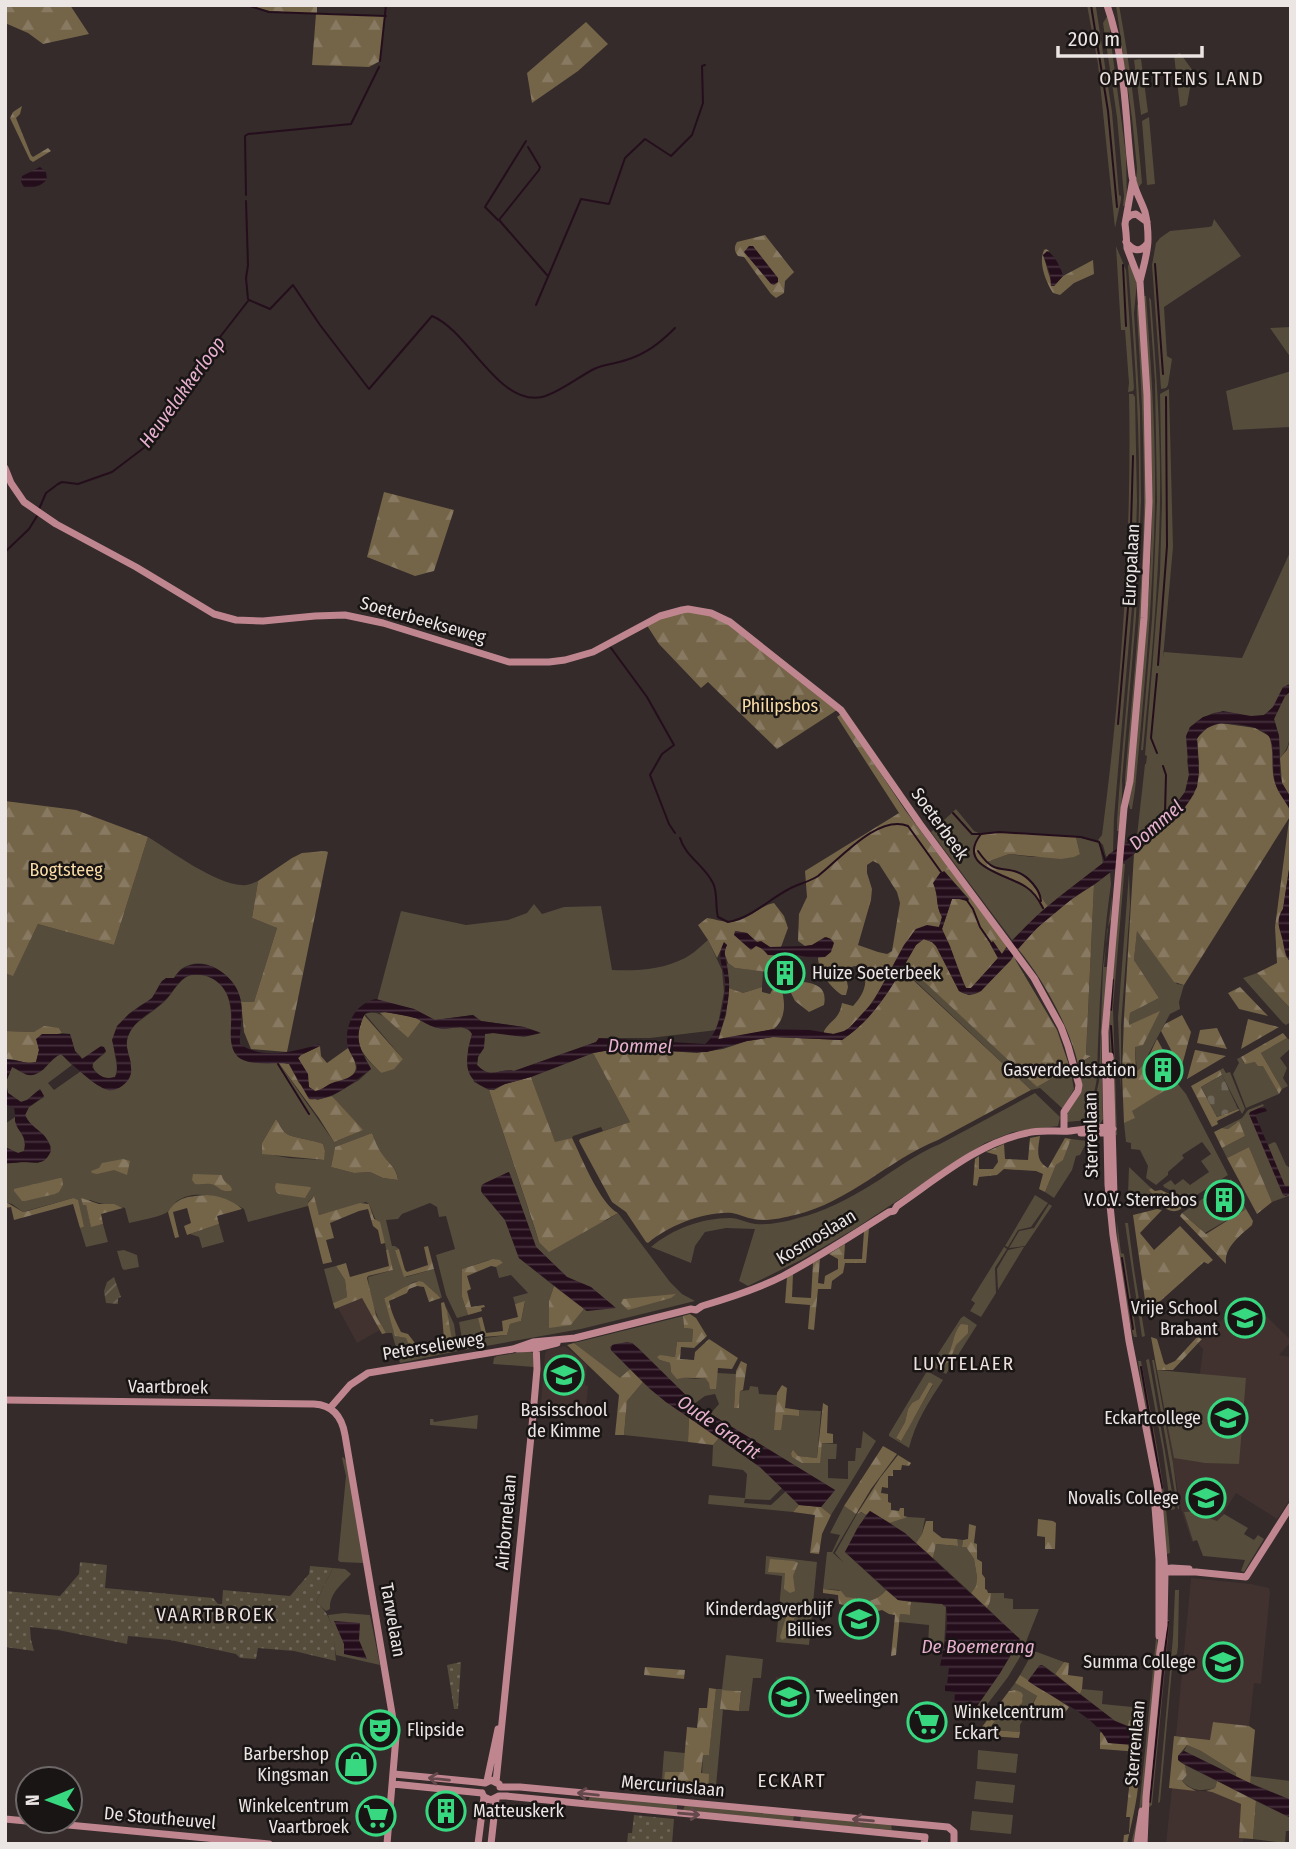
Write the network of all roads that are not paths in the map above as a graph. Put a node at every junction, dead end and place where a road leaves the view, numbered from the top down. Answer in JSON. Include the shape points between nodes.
{"nodes":[{"id":1,"x":1107,"y":5,"type":"edge"},
{"id":2,"x":1114,"y":5,"type":"edge"},
{"id":3,"x":1113,"y":23,"type":"junction"},
{"id":4,"x":1133,"y":179,"type":"junction"},
{"id":5,"x":1126,"y":220,"type":"junction"},
{"id":6,"x":1147,"y":222,"type":"junction"},
{"id":7,"x":1126,"y":242,"type":"junction"},
{"id":8,"x":1148,"y":243,"type":"junction"},
{"id":9,"x":1140,"y":282,"type":"junction"},
{"id":10,"x":5,"y":468,"type":"edge"},
{"id":11,"x":841,"y":710,"type":"joint"},
{"id":12,"x":1120,"y":848,"type":"joint"},
{"id":13,"x":1109,"y":1130,"type":"junction"},
{"id":14,"x":1067,"y":1131,"type":"junction"},
{"id":15,"x":537,"y":1345,"type":"junction"},
{"id":16,"x":5,"y":1400,"type":"edge"},
{"id":17,"x":330,"y":1408,"type":"junction"},
{"id":18,"x":1291,"y":1506,"type":"edge"},
{"id":19,"x":1163,"y":1570,"type":"junction"},
{"id":20,"x":504,"y":1704,"type":"junction"},
{"id":21,"x":394,"y":1774,"type":"junction"},
{"id":22,"x":486,"y":1782,"type":"junction"},
{"id":23,"x":393,"y":1784,"type":"junction"},
{"id":24,"x":498,"y":1784,"type":"junction"},
{"id":25,"x":483,"y":1795,"type":"junction"},
{"id":26,"x":497,"y":1797,"type":"junction"},
{"id":27,"x":1146,"y":1797,"type":"junction"},
{"id":28,"x":5,"y":1819,"type":"edge"},
{"id":29,"x":269,"y":1844,"type":"edge"},
{"id":30,"x":387,"y":1844,"type":"edge"},
{"id":31,"x":478,"y":1844,"type":"edge"},
{"id":32,"x":491,"y":1844,"type":"edge"},
{"id":33,"x":924,"y":1844,"type":"edge"},
{"id":34,"x":954,"y":1844,"type":"edge"},
{"id":35,"x":1137,"y":1844,"type":"edge"},
{"id":36,"x":1144,"y":1844,"type":"edge"}],
"edges":[{"from":1,"to":3,"type":"street"},
{"from":2,"to":3,"type":"street"},
{"from":3,"to":4,"type":"street"},
{"from":4,"to":5,"type":"street"},
{"from":4,"to":6,"type":"street"},
{"from":5,"to":6,"type":"street","via":[[1136,214]]},
{"from":5,"to":7,"type":"street"},
{"from":6,"to":8,"type":"street"},
{"from":7,"to":8,"type":"street","via":[[1136,250]]},
{"from":7,"to":9,"type":"street","name":"Europalaan"},
{"from":8,"to":9,"type":"street","name":"Europalaan"},
{"from":9,"to":12,"type":"street","name":"Europalaan","via":[[1149,439],[1148,546],[1130,782]]},
{"from":10,"to":11,"type":"street","name":"Soeterbeekseweg","via":[[24,502],[39,513],[214,614],[259,621],[345,615],[509,662],[549,662],[593,652],[660,616],[688,609],[730,622]]},
{"from":11,"to":14,"type":"street","name":"Soeterbeek","via":[[1052,1009],[1069,1046],[1079,1088],[1064,1112]]},
{"from":12,"to":13,"type":"street","name":"Sterrenlaan","via":[[1105,1032]]},
{"from":13,"to":14,"type":"street","name":"Kosmoslaan"},
{"from":13,"to":19,"type":"street","name":"Sterrenlaan","via":[[1116,1248],[1155,1474]]},
{"from":14,"to":15,"type":"street","name":"Kosmoslaan","via":[[1031,1132],[990,1145],[838,1245],[749,1291],[696,1310]]},
{"from":15,"to":17,"type":"street","name":"Peterselieweg","via":[[368,1373]]},
{"from":15,"to":20,"type":"street","name":"Airbornelaan"},
{"from":16,"to":17,"type":"street","name":"Vaartbroek","via":[[314,1404]]},
{"from":17,"to":21,"type":"street","name":"Tarwelaan","via":[[344,1428],[355,1489],[396,1734]]},
{"from":18,"to":19,"type":"street","via":[[1246,1577]]},
{"from":19,"to":27,"type":"street","name":"Sterrenlaan"},
{"from":20,"to":22,"type":"street","name":"Airbornelaan"},
{"from":20,"to":24,"type":"street","name":"Airbornelaan"},
{"from":22,"to":21,"type":"street","one_way":true},
{"from":21,"to":23,"type":"street","name":"Tarwelaan"},
{"from":22,"to":24,"type":"street"},
{"from":22,"to":25,"type":"street"},
{"from":23,"to":25,"type":"street"},
{"from":23,"to":30,"type":"street","name":"Tarwelaan"},
{"from":24,"to":26,"type":"street"},
{"from":34,"to":24,"type":"street","name":"Mercuriuslaan","one_way":true,"via":[[954,1832],[948,1827]]},
{"from":25,"to":26,"type":"street","via":[[491,1800]]},
{"from":25,"to":31,"type":"street"},
{"from":26,"to":32,"type":"street"},
{"from":26,"to":33,"type":"street","name":"Mercuriuslaan","one_way":true,"via":[[925,1836]]},
{"from":27,"to":35,"type":"street","name":"Sterrenlaan"},
{"from":27,"to":36,"type":"street","name":"Sterrenlaan"},
{"from":28,"to":29,"type":"street","name":"De Stoutheuvel"}]}
